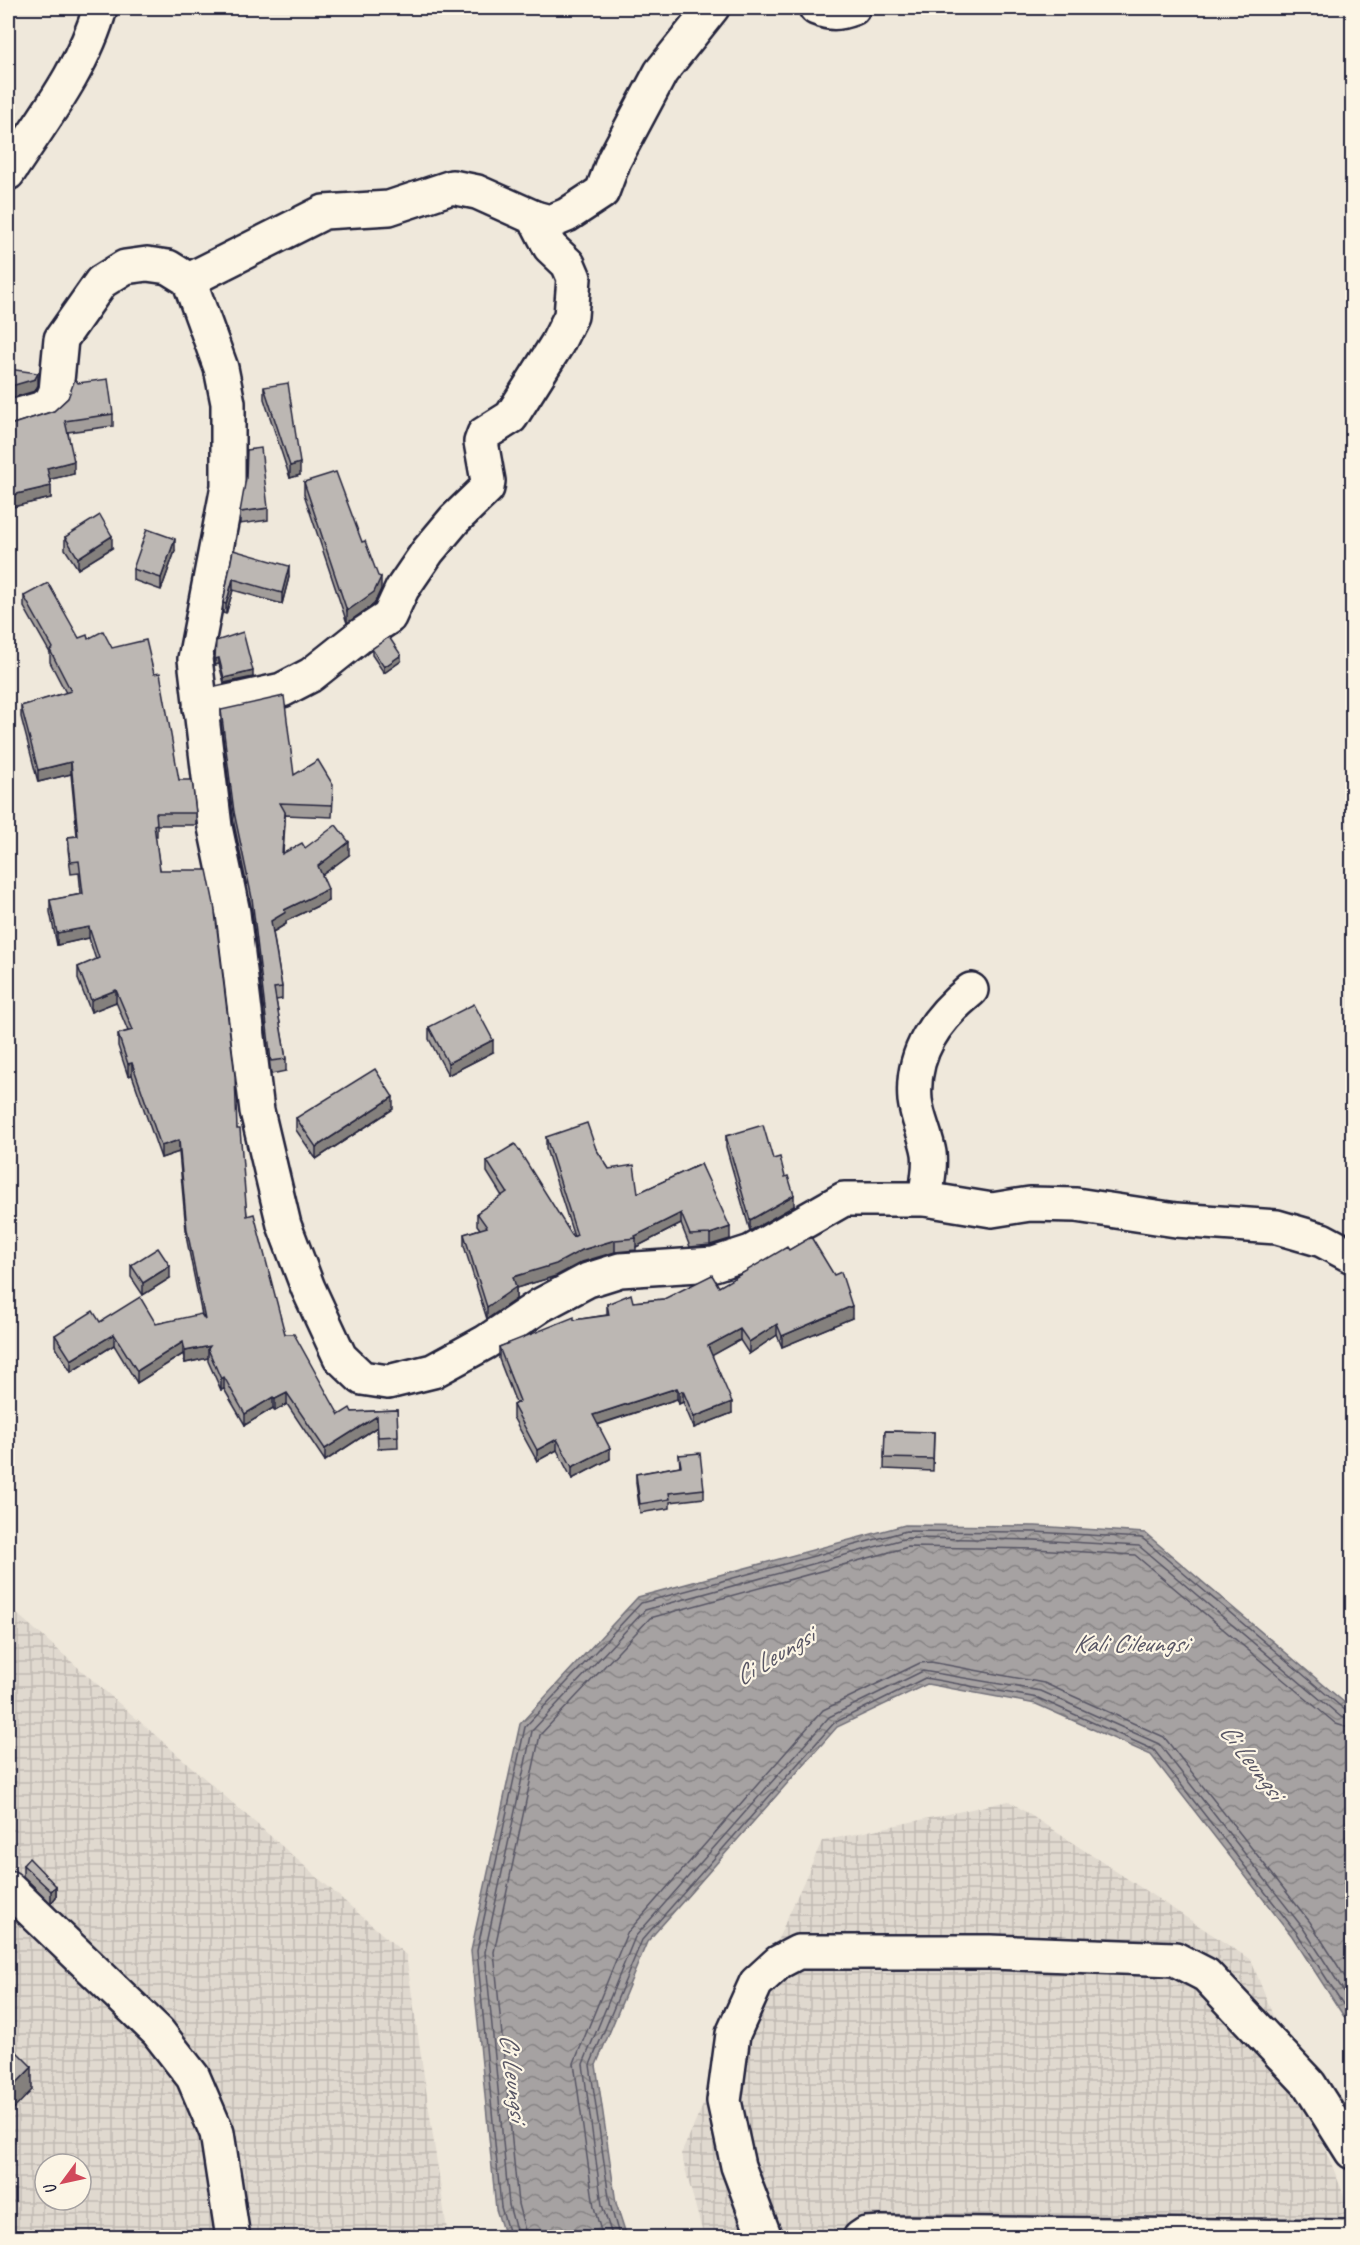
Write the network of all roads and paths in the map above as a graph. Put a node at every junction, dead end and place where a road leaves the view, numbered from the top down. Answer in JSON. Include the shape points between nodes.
{"nodes":[{"id":1,"x":100,"y":8,"type":"edge"},
{"id":2,"x":712,"y":8,"type":"edge"},
{"id":3,"x":816,"y":8,"type":"edge"},
{"id":4,"x":853,"y":8,"type":"edge"},
{"id":5,"x":8,"y":173,"type":"edge"},
{"id":6,"x":535,"y":218,"type":"junction"},
{"id":7,"x":189,"y":280,"type":"junction"},
{"id":8,"x":8,"y":418,"type":"edge"},
{"id":9,"x":200,"y":708,"type":"junction"},
{"id":10,"x":971,"y":990,"type":"dead end"},
{"id":11,"x":925,"y":1199,"type":"junction"},
{"id":12,"x":1353,"y":1256,"type":"edge"},
{"id":13,"x":8,"y":1888,"type":"edge"},
{"id":14,"x":1353,"y":2152,"type":"edge"},
{"id":15,"x":1165,"y":2237,"type":"edge"},
{"id":16,"x":1353,"y":2237,"type":"edge"},
{"id":17,"x":233,"y":2238,"type":"edge"},
{"id":18,"x":765,"y":2238,"type":"edge"},
{"id":19,"x":860,"y":2238,"type":"edge"}],
"edges":[{"from":1,"to":5,"type":"street","via":[[95,26],[62,90]]},
{"from":2,"to":6,"type":"street","via":[[661,72],[614,160],[602,192],[558,219],[550,222]]},
{"from":3,"to":4,"type":"street","via":[[839,14]]},
{"from":6,"to":7,"type":"street","via":[[477,192],[452,187],[389,208],[324,212]]},
{"from":6,"to":9,"type":"street","via":[[550,247],[568,264],[574,278],[571,316],[511,417],[484,434],[481,442],[487,488],[428,552],[402,589],[389,617],[311,675],[282,690]]},
{"from":7,"to":8,"type":"street","via":[[168,267],[147,264],[126,267],[101,282],[61,339],[56,391],[51,402]]},
{"from":7,"to":9,"type":"street","via":[[221,368],[229,434],[228,486],[196,651]]},
{"from":9,"to":11,"type":"street","via":[[215,827],[233,913],[257,1111],[284,1225],[340,1358],[362,1378],[388,1382],[433,1371],[541,1305],[588,1280],[620,1269],[714,1264],[752,1252],[844,1199]]},
{"from":10,"to":11,"type":"street","via":[[935,1024],[918,1070],[915,1097],[929,1164]]},
{"from":11,"to":12,"type":"street","via":[[992,1210],[1030,1204],[1076,1205],[1176,1220],[1277,1227],[1322,1240]]},
{"from":13,"to":17,"type":"street","via":[[158,2032],[193,2077],[217,2133]]},
{"from":14,"to":18,"type":"street","via":[[1309,2084],[1206,1975],[1175,1959],[990,1952],[798,1952],[779,1962],[756,1983],[733,2034],[724,2101],[738,2166]]},
{"from":15,"to":16,"type":"street"},
{"from":15,"to":19,"type":"street","via":[[882,2233]]}]}
